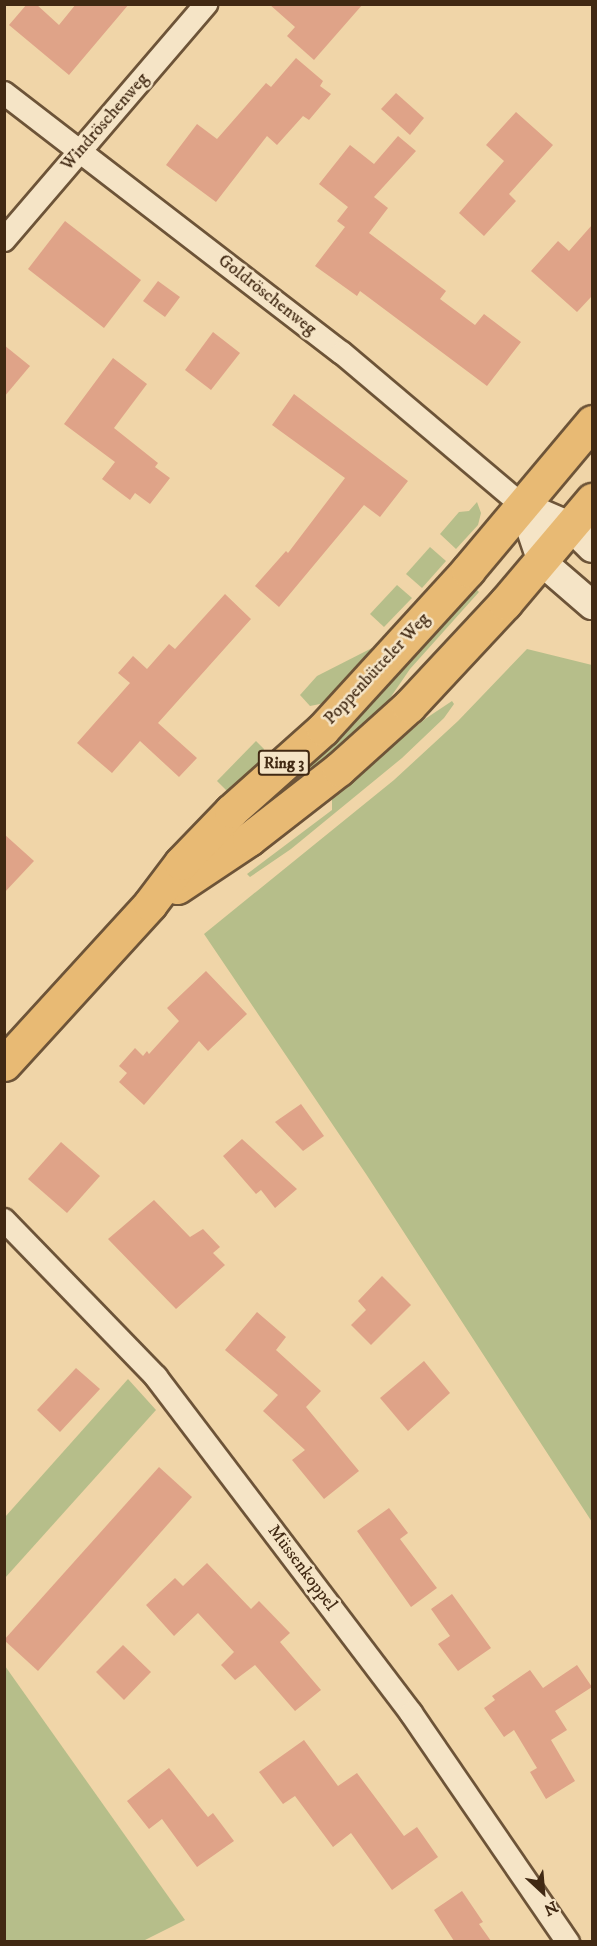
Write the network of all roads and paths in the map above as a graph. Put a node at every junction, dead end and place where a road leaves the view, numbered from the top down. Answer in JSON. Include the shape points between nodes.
{"nodes":[{"id":1,"x":206,"y":4,"type":"edge"},
{"id":2,"x":4,"y":93,"type":"edge"},
{"id":3,"x":80,"y":150,"type":"junction"},
{"id":4,"x":4,"y":240,"type":"edge"},
{"id":5,"x":592,"y":422,"type":"edge"},
{"id":6,"x":592,"y":500,"type":"edge"},
{"id":7,"x":524,"y":506,"type":"junction"},
{"id":8,"x":581,"y":537,"type":"edge"},
{"id":9,"x":542,"y":562,"type":"junction"},
{"id":10,"x":592,"y":605,"type":"edge"},
{"id":11,"x":150,"y":904,"type":"junction"},
{"id":12,"x":4,"y":1064,"type":"edge"},
{"id":13,"x":4,"y":1220,"type":"edge"},
{"id":14,"x":568,"y":1941,"type":"edge"}],
"edges":[{"from":1,"to":3,"type":"street","name":"Windröschenweg"},
{"from":2,"to":3,"type":"street","name":"Goldröschenweg"},
{"from":3,"to":4,"type":"street","name":"Windröschenweg"},
{"from":3,"to":7,"type":"street","name":"Goldröschenweg","via":[[342,353]]},
{"from":5,"to":7,"type":"main road","name":"Poppenbütteler Weg","number":"Ring 3"},
{"from":6,"to":8,"type":"main road","name":"Poppenbütteler Weg","number":"Ring 3"},
{"from":7,"to":8,"type":"street"},
{"from":7,"to":9,"type":"street"},
{"from":7,"to":11,"type":"main road","name":"Poppenbütteler Weg","number":"Ring 3","via":[[323,729],[231,811],[181,863]]},
{"from":8,"to":9,"type":"main road","name":"Poppenbütteler Weg","number":"Ring 3"},
{"from":9,"to":10,"type":"street"},
{"from":9,"to":11,"type":"main road","name":"Poppenbütteler Weg","number":"Ring 3","via":[[409,706],[339,769],[249,839]]},
{"from":11,"to":12,"type":"main road","name":"Poppenbütteler Weg","number":"Ring 3"},
{"from":13,"to":14,"type":"street","name":"Müssenkoppel","via":[[156,1377],[411,1713]]}]}
